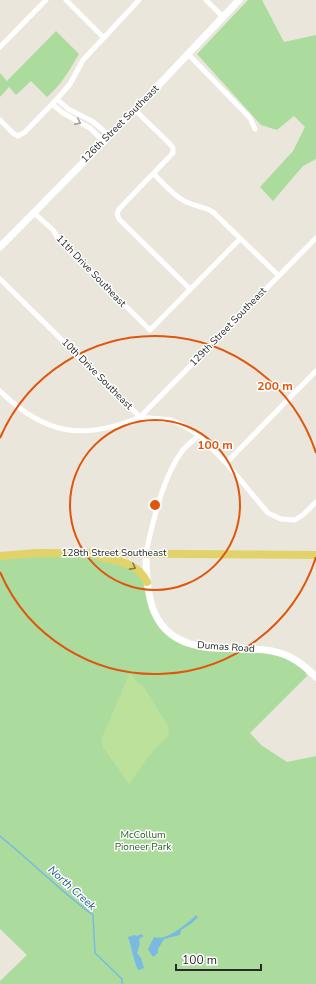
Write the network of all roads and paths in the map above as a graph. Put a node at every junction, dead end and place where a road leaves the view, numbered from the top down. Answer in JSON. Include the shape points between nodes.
{"nodes":[{"id":1,"x":46,"y":0,"type":"edge"},
{"id":2,"x":66,"y":0,"type":"edge"},
{"id":3,"x":139,"y":0,"type":"edge"},
{"id":4,"x":206,"y":0,"type":"edge"},
{"id":5,"x":239,"y":0,"type":"edge"},
{"id":6,"x":223,"y":17,"type":"junction"},
{"id":7,"x":103,"y":37,"type":"junction"},
{"id":8,"x":0,"y":48,"type":"edge"},
{"id":9,"x":188,"y":54,"type":"junction"},
{"id":10,"x":58,"y":99,"type":"junction"},
{"id":11,"x":52,"y":104,"type":"junction"},
{"id":12,"x":135,"y":110,"type":"junction"},
{"id":13,"x":0,"y":120,"type":"edge"},
{"id":14,"x":255,"y":129,"type":"dead end"},
{"id":15,"x":109,"y":135,"type":"junction"},
{"id":16,"x":103,"y":141,"type":"junction"},
{"id":17,"x":154,"y":174,"type":"junction"},
{"id":18,"x":34,"y":212,"type":"junction"},
{"id":19,"x":316,"y":238,"type":"edge"},
{"id":20,"x":240,"y":239,"type":"junction"},
{"id":21,"x":0,"y":247,"type":"edge"},
{"id":22,"x":278,"y":276,"type":"junction"},
{"id":23,"x":0,"y":278,"type":"edge"},
{"id":24,"x":190,"y":289,"type":"junction"},
{"id":25,"x":316,"y":371,"type":"edge"},
{"id":26,"x":0,"y":391,"type":"edge"},
{"id":27,"x":140,"y":417,"type":"junction"},
{"id":28,"x":198,"y":435,"type":"junction"},
{"id":29,"x":226,"y":462,"type":"junction"},
{"id":30,"x":316,"y":502,"type":"edge"},
{"id":31,"x":146,"y":553,"type":"junction"},
{"id":32,"x":86,"y":554,"type":"junction"},
{"id":33,"x":316,"y":555,"type":"edge"},
{"id":34,"x":0,"y":556,"type":"edge"},
{"id":35,"x":147,"y":582,"type":"junction"},
{"id":36,"x":316,"y":677,"type":"edge"}],
"edges":[{"from":1,"to":8,"type":"street"},
{"from":2,"to":7,"type":"street"},
{"from":3,"to":7,"type":"street"},
{"from":4,"to":6,"type":"street"},
{"from":5,"to":6,"type":"street","name":"126th Street Southeast"},
{"from":6,"to":9,"type":"street","name":"126th Street Southeast"},
{"from":7,"to":10,"type":"street","via":[[83,60],[70,84]]},
{"from":9,"to":12,"type":"street","name":"126th Street Southeast"},
{"from":9,"to":14,"type":"street","via":[[250,118]]},
{"from":10,"to":11,"type":"street"},
{"from":10,"to":15,"type":"street","via":[[68,109],[92,121]]},
{"from":11,"to":13,"type":"street","via":[[18,136]]},
{"from":11,"to":16,"type":"street","one_way":true,"via":[[90,128]]},
{"from":12,"to":15,"type":"street","name":"126th Street Southeast"},
{"from":12,"to":17,"type":"street","via":[[173,148],[173,153]]},
{"from":15,"to":16,"type":"street","name":"126th Street Southeast"},
{"from":16,"to":18,"type":"street","name":"126th Street Southeast"},
{"from":17,"to":20,"type":"street","via":[[181,199],[213,212]]},
{"from":17,"to":24,"type":"street","via":[[117,214],[119,219]]},
{"from":18,"to":21,"type":"street","name":"126th Street Southeast"},
{"from":18,"to":24,"type":"street","name":"11th Drive Southeast","via":[[150,330]]},
{"from":19,"to":22,"type":"street","name":"129th Street Southeast"},
{"from":20,"to":22,"type":"street"},
{"from":20,"to":24,"type":"street"},
{"from":22,"to":27,"type":"street","name":"129th Street Southeast"},
{"from":23,"to":27,"type":"street","name":"10th Drive Southeast"},
{"from":25,"to":29,"type":"street"},
{"from":26,"to":27,"type":"street","via":[[25,413],[55,427],[75,432],[101,430]]},
{"from":27,"to":28,"type":"street","name":"10th Drive Southeast","via":[[171,420]]},
{"from":28,"to":29,"type":"street","name":"10th Drive Southeast"},
{"from":28,"to":31,"type":"street","via":[[183,450],[173,467],[155,513]]},
{"from":29,"to":30,"type":"street","name":"10th Drive Southeast","via":[[268,513],[281,519],[295,520]]},
{"from":31,"to":32,"type":"main road","name":"128th Street Southeast"},
{"from":31,"to":33,"type":"main road","name":"128th Street Southeast"},
{"from":31,"to":35,"type":"street","name":"Dumas Road"},
{"from":32,"to":34,"type":"main road","name":"128th Street Southeast","via":[[36,553]]},
{"from":32,"to":35,"type":"main road","one_way":true,"via":[[131,566],[142,573]]},
{"from":35,"to":36,"type":"street","name":"Dumas Road","via":[[157,620],[166,631],[181,640],[208,648],[274,651],[301,663]]}]}
